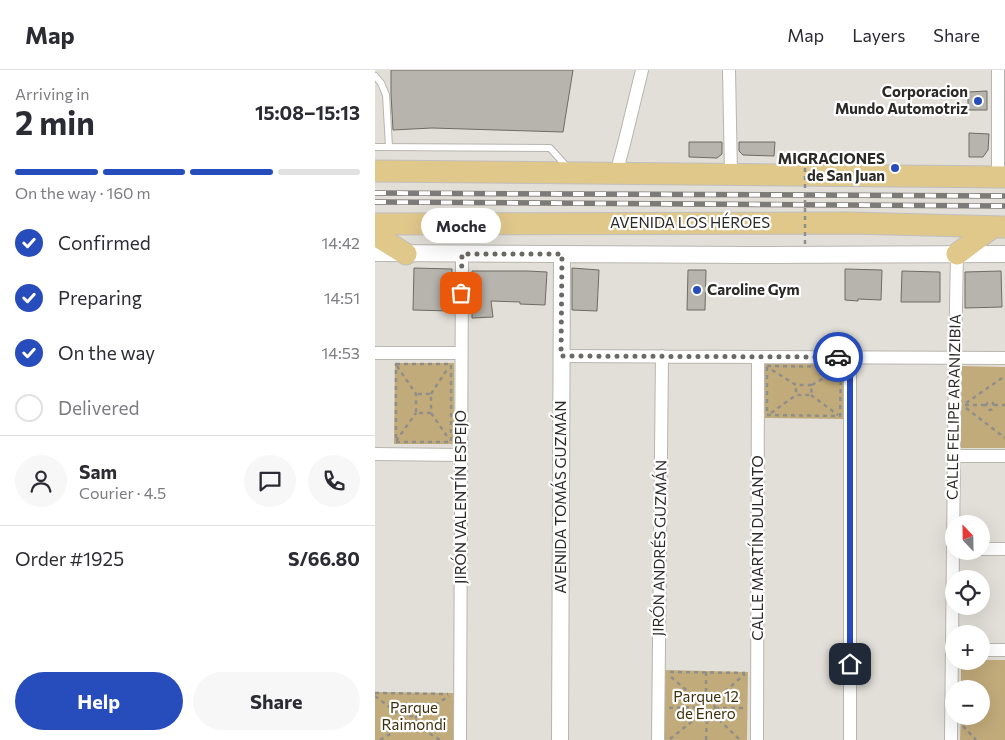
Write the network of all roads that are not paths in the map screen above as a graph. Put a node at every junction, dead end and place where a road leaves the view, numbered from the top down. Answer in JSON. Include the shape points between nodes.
{"nodes":[{"id":1,"x":642,"y":70,"type":"edge"},
{"id":2,"x":729,"y":70,"type":"edge"},
{"id":3,"x":375,"y":76,"type":"edge"},
{"id":4,"x":1001,"y":76,"type":"edge"},
{"id":5,"x":375,"y":146,"type":"edge"},
{"id":6,"x":389,"y":147,"type":"junction"},
{"id":7,"x":375,"y":171,"type":"edge"},
{"id":8,"x":572,"y":172,"type":"junction"},
{"id":9,"x":616,"y":174,"type":"junction"},
{"id":10,"x":731,"y":175,"type":"junction"},
{"id":11,"x":1002,"y":177,"type":"edge"},
{"id":12,"x":375,"y":224,"type":"edge"},
{"id":13,"x":999,"y":227,"type":"edge"},
{"id":14,"x":375,"y":235,"type":"edge"},
{"id":15,"x":375,"y":254,"type":"edge"},
{"id":16,"x":406,"y":254,"type":"junction"},
{"id":17,"x":462,"y":254,"type":"junction"},
{"id":18,"x":562,"y":254,"type":"junction"},
{"id":19,"x":957,"y":254,"type":"junction"},
{"id":20,"x":1005,"y":254,"type":"edge"},
{"id":21,"x":375,"y":353,"type":"edge"},
{"id":22,"x":461,"y":353,"type":"junction"},
{"id":23,"x":561,"y":356,"type":"junction"},
{"id":24,"x":662,"y":356,"type":"junction"},
{"id":25,"x":757,"y":357,"type":"junction"},
{"id":26,"x":850,"y":357,"type":"junction"},
{"id":27,"x":955,"y":358,"type":"junction"},
{"id":28,"x":1005,"y":358,"type":"edge"},
{"id":29,"x":375,"y":454,"type":"edge"},
{"id":30,"x":461,"y":455,"type":"junction"},
{"id":31,"x":954,"y":456,"type":"junction"},
{"id":32,"x":1005,"y":456,"type":"edge"},
{"id":33,"x":953,"y":515,"type":"edge"},
{"id":34,"x":990,"y":549,"type":"edge"},
{"id":35,"x":1005,"y":549,"type":"edge"},
{"id":36,"x":953,"y":560,"type":"edge"},
{"id":37,"x":953,"y":625,"type":"edge"},
{"id":38,"x":990,"y":650,"type":"edge"},
{"id":39,"x":1005,"y":650,"type":"edge"},
{"id":40,"x":953,"y":670,"type":"edge"},
{"id":41,"x":460,"y":740,"type":"edge"},
{"id":42,"x":560,"y":740,"type":"edge"},
{"id":43,"x":658,"y":740,"type":"edge"},
{"id":44,"x":757,"y":740,"type":"edge"},
{"id":45,"x":850,"y":740,"type":"edge"},
{"id":46,"x":951,"y":740,"type":"edge"}],
"edges":[{"from":1,"to":9,"type":"street"},
{"from":2,"to":10,"type":"street"},
{"from":3,"to":6,"type":"lane","via":[[386,95]]},
{"from":4,"to":11,"type":"street"},
{"from":5,"to":6,"type":"lane"},
{"from":6,"to":8,"type":"lane","via":[[550,148]]},
{"from":7,"to":8,"type":"main road"},
{"from":8,"to":9,"type":"main road"},
{"from":9,"to":10,"type":"main road"},
{"from":10,"to":11,"type":"main road"},
{"from":12,"to":13,"type":"main road","name":"AVENIDA LOS HÉROES","via":[[851,223]]},
{"from":13,"to":19,"type":"main road"},
{"from":14,"to":16,"type":"main road"},
{"from":15,"to":16,"type":"street","name":"AVENIDA LOS HÉROES"},
{"from":16,"to":17,"type":"street","name":"AVENIDA LOS HÉROES"},
{"from":17,"to":18,"type":"street","name":"AVENIDA LOS HÉROES"},
{"from":17,"to":22,"type":"street","name":"JIRÓN VALENTÍN ESPEJO"},
{"from":18,"to":19,"type":"street","name":"AVENIDA LOS HÉROES"},
{"from":18,"to":23,"type":"street","name":"AVENIDA TOMÁS GUZMÁN"},
{"from":19,"to":20,"type":"street","name":"AVENIDA LOS HÉROES"},
{"from":19,"to":27,"type":"street","name":"CALLE FELIPE ARANIZIBIA"},
{"from":21,"to":22,"type":"street","via":[[396,358]]},
{"from":22,"to":30,"type":"street","name":"JIRÓN VALENTÍN ESPEJO"},
{"from":23,"to":24,"type":"street"},
{"from":23,"to":42,"type":"street","name":"AVENIDA TOMÁS GUZMÁN"},
{"from":24,"to":25,"type":"street"},
{"from":24,"to":43,"type":"street","name":"JIRÓN ANDRÉS GUZMÁN"},
{"from":25,"to":26,"type":"street"},
{"from":25,"to":44,"type":"street","name":"CALLE MARTÍN DULANTO","via":[[752,673]]},
{"from":26,"to":27,"type":"street"},
{"from":26,"to":45,"type":"street"},
{"from":27,"to":28,"type":"street"},
{"from":27,"to":31,"type":"street","name":"CALLE FELIPE ARANIZIBIA"},
{"from":29,"to":30,"type":"street","via":[[396,448]]},
{"from":30,"to":41,"type":"street","name":"JIRÓN VALENTÍN ESPEJO"},
{"from":31,"to":32,"type":"street"},
{"from":31,"to":33,"type":"street","name":"CALLE FELIPE ARANIZIBIA"},
{"from":34,"to":35,"type":"street"},
{"from":36,"to":37,"type":"street","name":"CALLE FELIPE ARANIZIBIA"},
{"from":38,"to":39,"type":"street"},
{"from":40,"to":46,"type":"street","name":"CALLE FELIPE ARANIZIBIA"}]}
